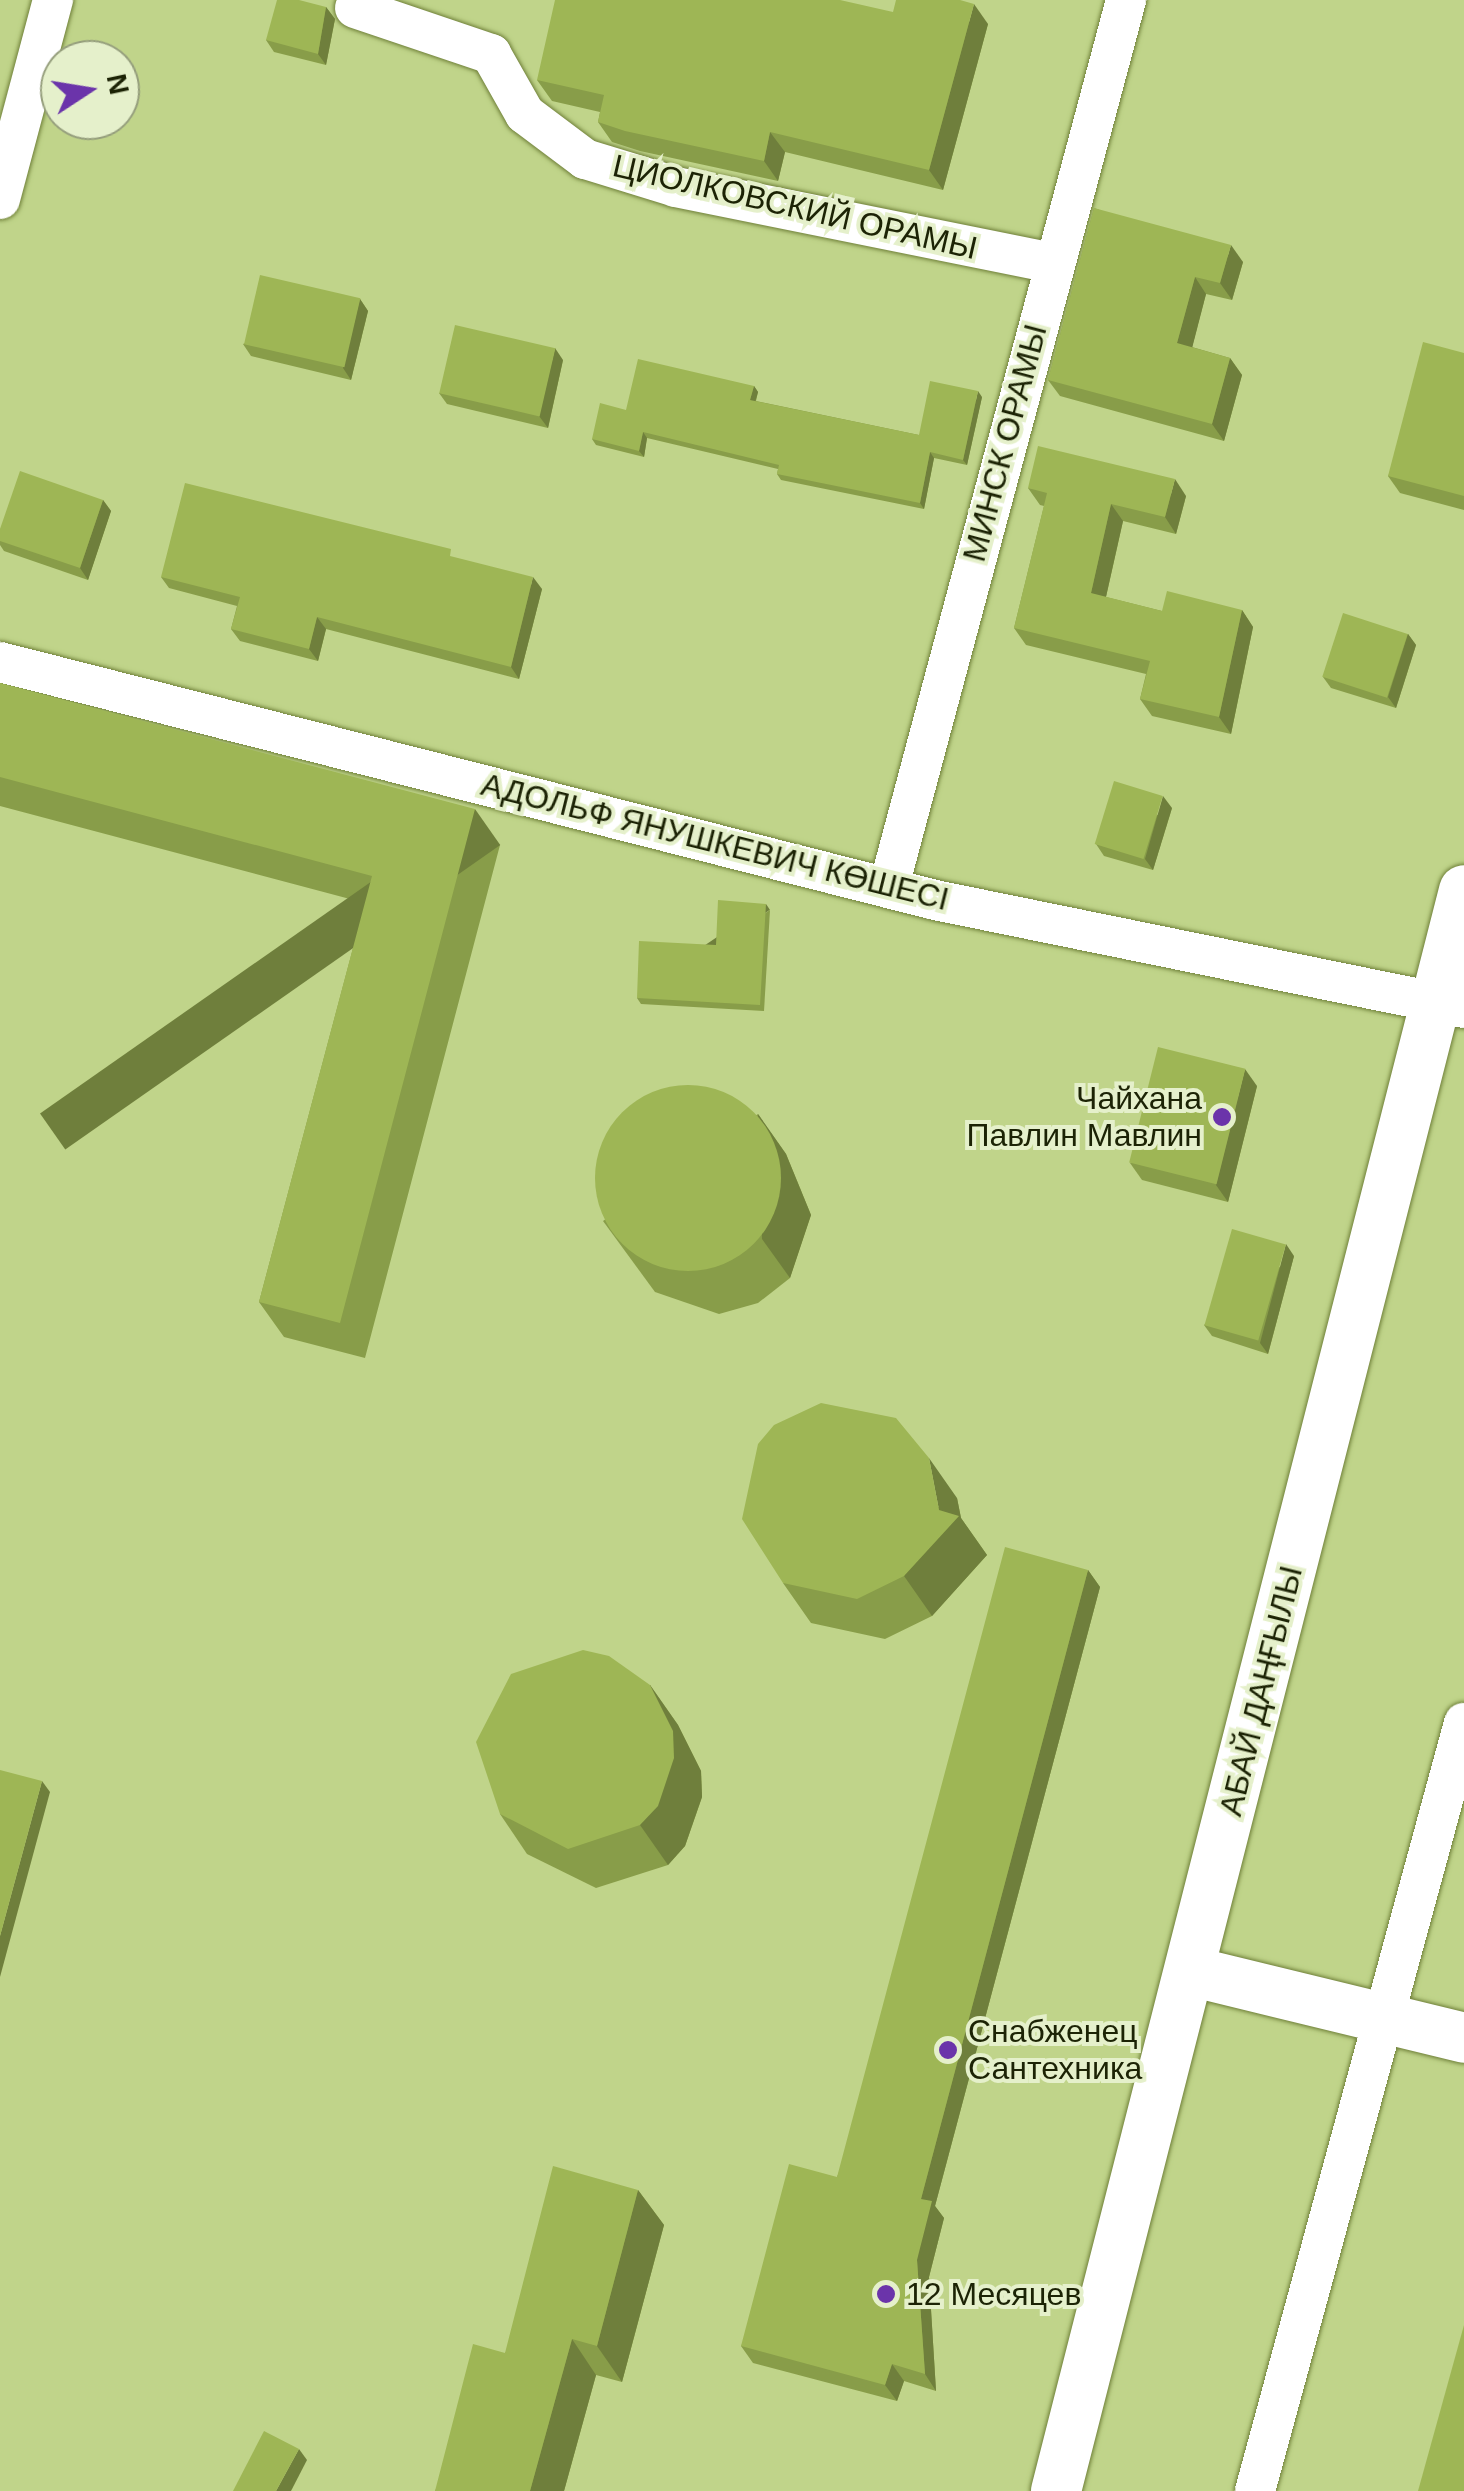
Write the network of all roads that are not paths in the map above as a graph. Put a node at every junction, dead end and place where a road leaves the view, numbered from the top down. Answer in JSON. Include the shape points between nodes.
{"nodes":[{"id":1,"x":53,"y":0,"type":"edge"},
{"id":2,"x":1126,"y":0,"type":"edge"},
{"id":3,"x":355,"y":8,"type":"dead end"},
{"id":4,"x":0,"y":199,"type":"edge"},
{"id":5,"x":1053,"y":263,"type":"junction"},
{"id":6,"x":0,"y":662,"type":"edge"},
{"id":7,"x":889,"y":886,"type":"junction"},
{"id":8,"x":1464,"y":890,"type":"edge"},
{"id":9,"x":1449,"y":1006,"type":"edge"},
{"id":10,"x":1464,"y":1723,"type":"edge"},
{"id":11,"x":1190,"y":1971,"type":"junction"},
{"id":12,"x":1380,"y":2016,"type":"junction"},
{"id":13,"x":1464,"y":2038,"type":"edge"},
{"id":14,"x":1056,"y":2491,"type":"edge"},
{"id":15,"x":1255,"y":2491,"type":"edge"}],
"edges":[{"from":1,"to":4,"type":"street"},
{"from":2,"to":5,"type":"street","name":"МИНСК ОРАМЫ"},
{"from":3,"to":5,"type":"street","name":"ЦИОЛКОВСКИЙ ОРАМЫ","via":[[491,54],[526,114],[585,159],[676,187]]},
{"from":5,"to":7,"type":"street","name":"МИНСК ОРАМЫ"},
{"from":6,"to":7,"type":"street","name":"АДОЛЬФ ЯНУШКЕВИЧ КӨШЕСІ"},
{"from":7,"to":9,"type":"street","name":"АДОЛЬФ ЯНУШКЕВИЧ КӨШЕСІ"},
{"from":8,"to":9,"type":"street","name":"АБАЙ ДАҢҒЫЛЫ"},
{"from":9,"to":11,"type":"street","name":"АБАЙ ДАҢҒЫЛЫ"},
{"from":10,"to":12,"type":"street"},
{"from":11,"to":12,"type":"street"},
{"from":11,"to":14,"type":"street","name":"АБАЙ ДАҢҒЫЛЫ"},
{"from":12,"to":13,"type":"street"},
{"from":12,"to":15,"type":"street"}]}
